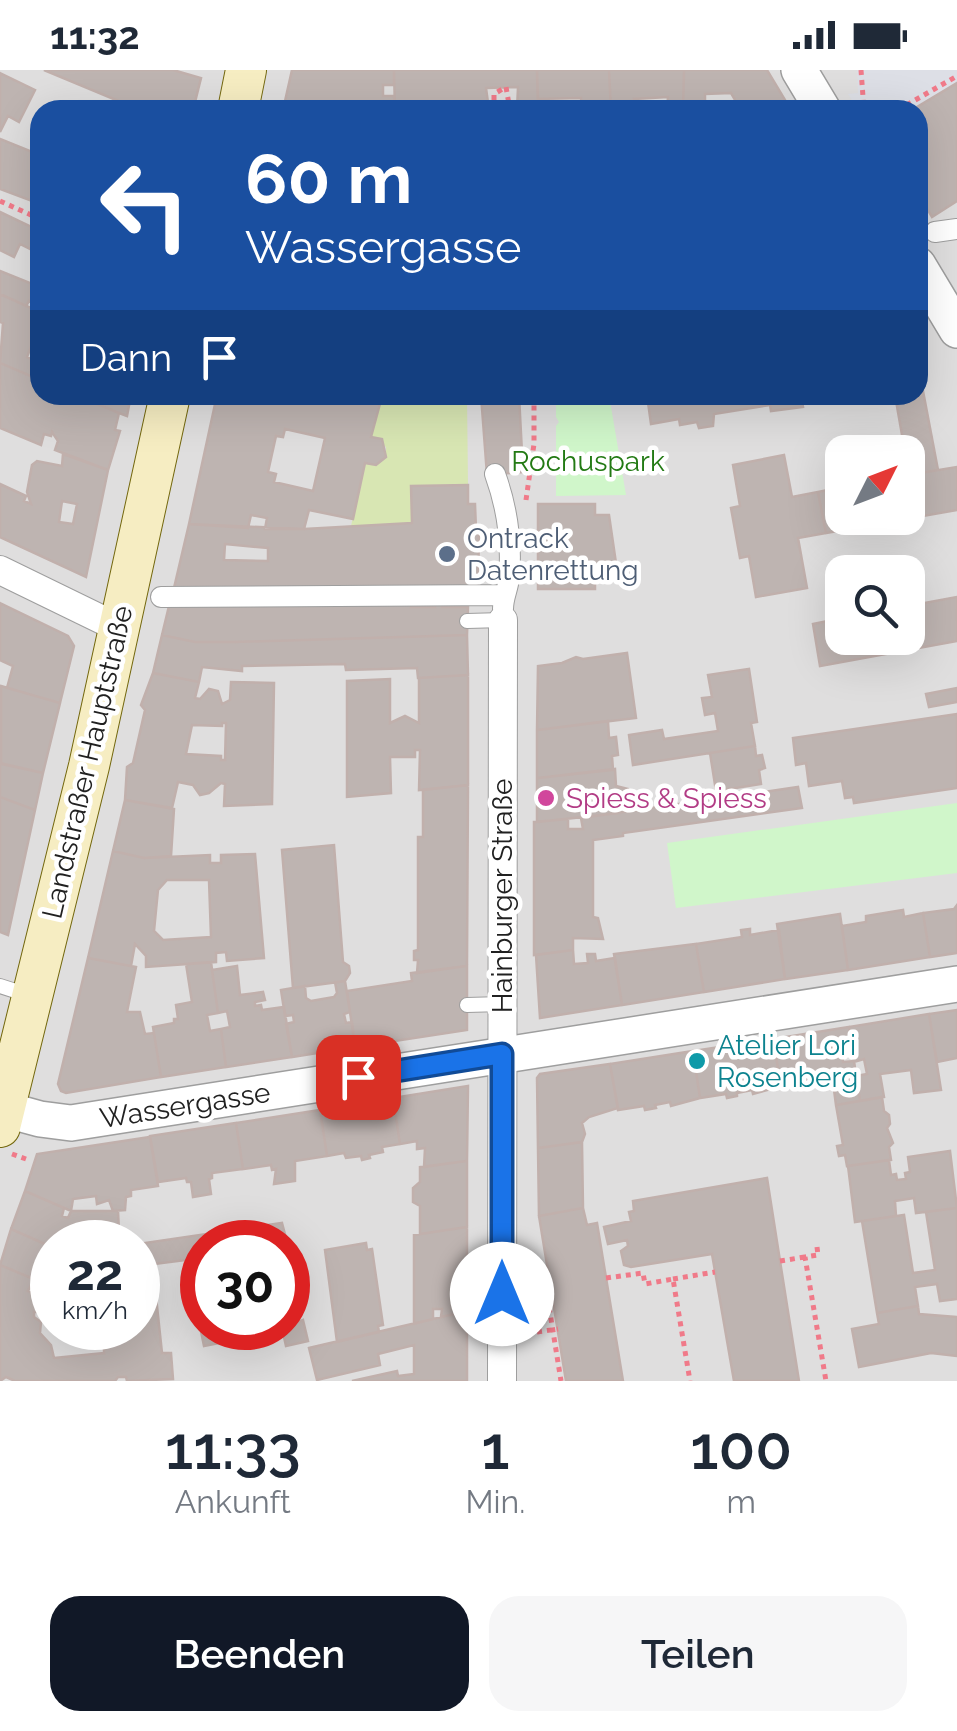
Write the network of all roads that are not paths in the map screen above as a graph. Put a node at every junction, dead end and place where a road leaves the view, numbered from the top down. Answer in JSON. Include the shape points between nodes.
{"nodes":[{"id":1,"x":246,"y":70,"type":"edge"},
{"id":2,"x":798,"y":70,"type":"edge"},
{"id":3,"x":240,"y":100,"type":"edge"},
{"id":4,"x":817,"y":100,"type":"edge"},
{"id":5,"x":928,"y":281,"type":"edge"},
{"id":6,"x":957,"y":330,"type":"edge"},
{"id":7,"x":168,"y":405,"type":"edge"},
{"id":8,"x":495,"y":474,"type":"dead end"},
{"id":9,"x":0,"y":570,"type":"edge"},
{"id":10,"x":161,"y":597,"type":"dead end"},
{"id":11,"x":503,"y":608,"type":"junction"},
{"id":12,"x":467,"y":621,"type":"dead end"},
{"id":13,"x":117,"y":627,"type":"junction"},
{"id":14,"x":957,"y":984,"type":"edge"},
{"id":15,"x":17,"y":991,"type":"edge"},
{"id":16,"x":502,"y":1004,"type":"junction"},
{"id":17,"x":467,"y":1005,"type":"dead end"},
{"id":18,"x":502,"y":1054,"type":"junction"},
{"id":19,"x":2,"y":1115,"type":"edge"},
{"id":20,"x":502,"y":1317,"type":"junction"},
{"id":21,"x":467,"y":1318,"type":"dead end"},
{"id":22,"x":502,"y":1381,"type":"edge"}],
"edges":[{"from":1,"to":3,"type":"main road"},
{"from":2,"to":4,"type":"street"},
{"from":5,"to":6,"type":"street"},
{"from":7,"to":13,"type":"main road","name":"Landstraßer Hauptstraße"},
{"from":8,"to":11,"type":"street","name":"Hainburger Straße","via":[[506,505],[510,581]]},
{"from":9,"to":13,"type":"street"},
{"from":10,"to":11,"type":"street"},
{"from":11,"to":12,"type":"lane"},
{"from":11,"to":16,"type":"street","name":"Hainburger Straße"},
{"from":13,"to":15,"type":"main road","name":"Landstraßer Hauptstraße","via":[[88,766]]},
{"from":14,"to":18,"type":"street","name":"Wassergasse"},
{"from":15,"to":19,"type":"main road","name":"Landstraßer Hauptstraße"},
{"from":16,"to":17,"type":"lane"},
{"from":16,"to":18,"type":"street","name":"Hainburger Straße"},
{"from":18,"to":19,"type":"street","name":"Wassergasse","via":[[71,1123]]},
{"from":18,"to":20,"type":"street","name":"Hainburger Straße"},
{"from":20,"to":21,"type":"lane"},
{"from":20,"to":22,"type":"street","name":"Hainburger Straße"}]}
